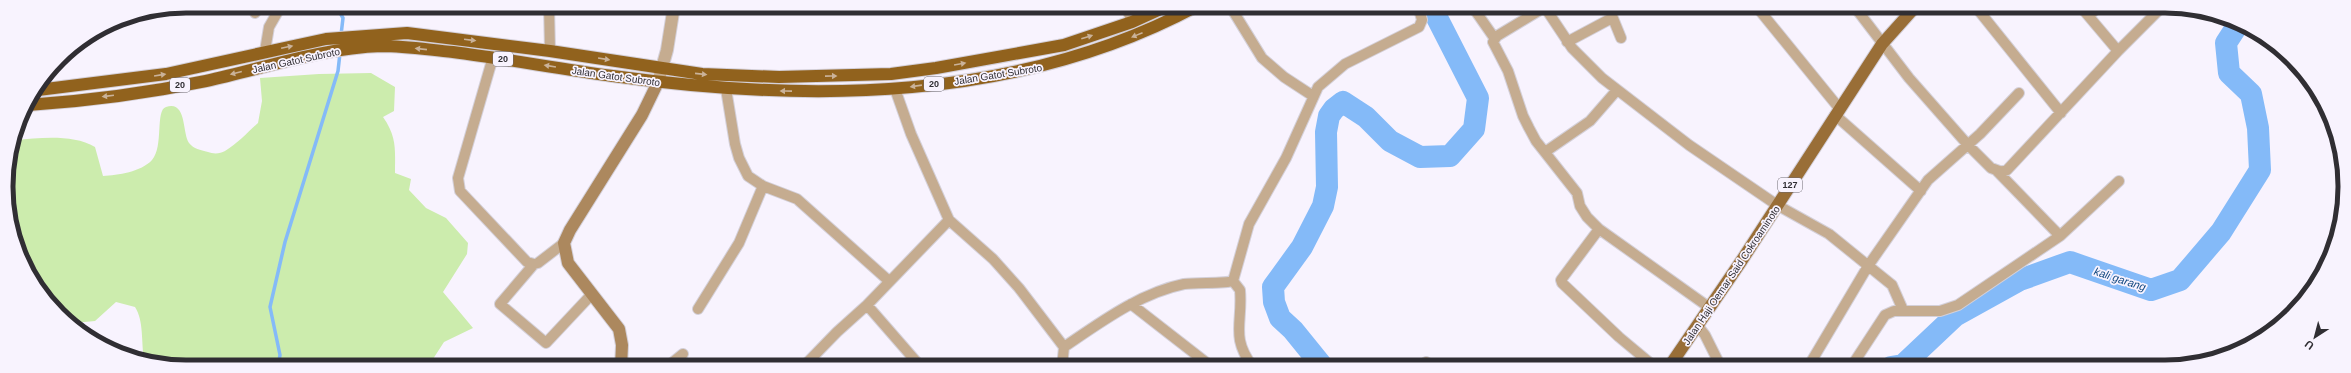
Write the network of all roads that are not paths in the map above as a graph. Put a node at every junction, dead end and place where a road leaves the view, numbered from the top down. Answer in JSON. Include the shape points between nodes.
{"nodes":[{"id":1,"x":277,"y":13,"type":"edge"},
{"id":2,"x":549,"y":13,"type":"edge"},
{"id":3,"x":673,"y":13,"type":"edge"},
{"id":4,"x":1129,"y":13,"type":"edge"},
{"id":5,"x":1151,"y":13,"type":"edge"},
{"id":6,"x":1184,"y":13,"type":"edge"},
{"id":7,"x":1234,"y":13,"type":"edge"},
{"id":8,"x":1420,"y":13,"type":"edge"},
{"id":9,"x":1477,"y":13,"type":"edge"},
{"id":10,"x":1533,"y":13,"type":"edge"},
{"id":11,"x":1548,"y":13,"type":"edge"},
{"id":12,"x":1610,"y":13,"type":"edge"},
{"id":13,"x":1761,"y":13,"type":"edge"},
{"id":14,"x":1859,"y":13,"type":"edge"},
{"id":15,"x":1910,"y":13,"type":"edge"},
{"id":16,"x":1981,"y":13,"type":"edge"},
{"id":17,"x":2086,"y":13,"type":"edge"},
{"id":18,"x":2092,"y":13,"type":"edge"},
{"id":19,"x":2156,"y":13,"type":"edge"},
{"id":20,"x":2089,"y":16,"type":"junction"},
{"id":21,"x":1612,"y":18,"type":"junction"},
{"id":22,"x":1132,"y":22,"type":"junction"},
{"id":23,"x":1621,"y":38,"type":"dead end"},
{"id":24,"x":1494,"y":39,"type":"junction"},
{"id":25,"x":1567,"y":42,"type":"junction"},
{"id":26,"x":1882,"y":44,"type":"junction"},
{"id":27,"x":550,"y":50,"type":"junction"},
{"id":28,"x":2118,"y":51,"type":"junction"},
{"id":29,"x":265,"y":52,"type":"junction"},
{"id":30,"x":493,"y":57,"type":"junction"},
{"id":31,"x":662,"y":69,"type":"junction"},
{"id":32,"x":658,"y":82,"type":"junction"},
{"id":33,"x":42,"y":89,"type":"edge"},
{"id":34,"x":726,"y":89,"type":"junction"},
{"id":35,"x":895,"y":89,"type":"junction"},
{"id":36,"x":1617,"y":90,"type":"junction"},
{"id":37,"x":2020,"y":93,"type":"dead end"},
{"id":38,"x":1313,"y":96,"type":"junction"},
{"id":39,"x":36,"y":101,"type":"edge"},
{"id":40,"x":1837,"y":112,"type":"junction"},
{"id":41,"x":2061,"y":113,"type":"junction"},
{"id":42,"x":1968,"y":145,"type":"junction"},
{"id":43,"x":1545,"y":152,"type":"junction"},
{"id":44,"x":1996,"y":171,"type":"junction"},
{"id":45,"x":2119,"y":181,"type":"dead end"},
{"id":46,"x":763,"y":186,"type":"junction"},
{"id":47,"x":1921,"y":191,"type":"junction"},
{"id":48,"x":1777,"y":205,"type":"junction"},
{"id":49,"x":949,"y":220,"type":"junction"},
{"id":50,"x":1599,"y":229,"type":"junction"},
{"id":51,"x":2060,"y":236,"type":"junction"},
{"id":52,"x":564,"y":243,"type":"junction"},
{"id":53,"x":534,"y":264,"type":"junction"},
{"id":54,"x":1868,"y":266,"type":"junction"},
{"id":55,"x":889,"y":281,"type":"junction"},
{"id":56,"x":1233,"y":281,"type":"junction"},
{"id":57,"x":592,"y":294,"type":"junction"},
{"id":58,"x":1131,"y":304,"type":"junction"},
{"id":59,"x":867,"y":305,"type":"junction"},
{"id":60,"x":1710,"y":308,"type":"junction"},
{"id":61,"x":698,"y":309,"type":"dead end"},
{"id":62,"x":1903,"y":310,"type":"junction"},
{"id":63,"x":1698,"y":326,"type":"junction"},
{"id":64,"x":1064,"y":346,"type":"junction"},
{"id":65,"x":683,"y":354,"type":"dead end"},
{"id":66,"x":621,"y":360,"type":"edge"},
{"id":67,"x":676,"y":360,"type":"edge"},
{"id":68,"x":810,"y":360,"type":"edge"},
{"id":69,"x":915,"y":360,"type":"edge"},
{"id":70,"x":1063,"y":360,"type":"edge"},
{"id":71,"x":1203,"y":360,"type":"edge"},
{"id":72,"x":1248,"y":360,"type":"edge"},
{"id":73,"x":1647,"y":360,"type":"edge"},
{"id":74,"x":1674,"y":360,"type":"edge"},
{"id":75,"x":1718,"y":360,"type":"edge"},
{"id":76,"x":1812,"y":360,"type":"edge"},
{"id":77,"x":1856,"y":360,"type":"edge"}],
"edges":[{"from":1,"to":29,"type":"street","via":[[269,27]]},
{"from":2,"to":27,"type":"street"},
{"from":3,"to":31,"type":"street"},
{"from":4,"to":22,"type":"street"},
{"from":5,"to":22,"type":"highway","name":"Jalan Gatot Subroto","number":"20"},
{"from":6,"to":35,"type":"highway","name":"Jalan Gatot Subroto","number":"20","one_way":true,"via":[[1162,25],[1066,61],[997,75]]},
{"from":7,"to":38,"type":"street","via":[[1262,58],[1284,77]]},
{"from":8,"to":38,"type":"street","via":[[1422,20],[1419,27],[1345,64],[1324,80]]},
{"from":9,"to":24,"type":"street"},
{"from":10,"to":24,"type":"street"},
{"from":11,"to":25,"type":"street"},
{"from":12,"to":21,"type":"street"},
{"from":13,"to":40,"type":"street"},
{"from":14,"to":26,"type":"street"},
{"from":15,"to":26,"type":"main road","name":"Jalan Haji Oemar Said Cokroaminoto","number":"127"},
{"from":16,"to":41,"type":"street"},
{"from":17,"to":20,"type":"street"},
{"from":18,"to":20,"type":"street"},
{"from":19,"to":28,"type":"street"},
{"from":20,"to":28,"type":"street"},
{"from":21,"to":23,"type":"street"},
{"from":21,"to":25,"type":"street"},
{"from":31,"to":22,"type":"highway","name":"Jalan Gatot Subroto","number":"20","one_way":true,"via":[[740,76],[891,74],[1048,49]]},
{"from":24,"to":43,"type":"street","via":[[1493,44],[1508,71],[1523,116]]},
{"from":25,"to":36,"type":"street","via":[[1583,61]]},
{"from":26,"to":40,"type":"main road","name":"Jalan Haji Oemar Said Cokroaminoto","number":"127"},
{"from":26,"to":42,"type":"street"},
{"from":29,"to":27,"type":"highway","name":"Jalan Gatot Subroto","number":"20","one_way":true,"via":[[348,35],[407,33]]},
{"from":27,"to":31,"type":"highway","name":"Jalan Gatot Subroto","number":"20","one_way":true},
{"from":28,"to":41,"type":"street"},
{"from":33,"to":29,"type":"highway","name":"Jalan Gatot Subroto","number":"20","one_way":true,"via":[[166,74]]},
{"from":32,"to":30,"type":"highway","name":"Jalan Gatot Subroto","number":"20","one_way":true},
{"from":30,"to":39,"type":"highway","name":"Jalan Gatot Subroto","number":"20","one_way":true,"via":[[406,47],[348,49],[329,51],[205,81],[142,92]]},
{"from":30,"to":53,"type":"street","via":[[458,186],[498,233],[528,262]]},
{"from":31,"to":32,"type":"street"},
{"from":32,"to":34,"type":"highway","name":"Jalan Gatot Subroto","number":"20"},
{"from":32,"to":52,"type":"main road","via":[[642,115]]},
{"from":35,"to":34,"type":"highway","name":"Jalan Gatot Subroto","number":"20","one_way":true,"via":[[819,92]]},
{"from":34,"to":46,"type":"street","via":[[730,124],[739,158],[748,176]]},
{"from":35,"to":49,"type":"street","via":[[911,134]]},
{"from":36,"to":43,"type":"street","via":[[1590,121]]},
{"from":36,"to":48,"type":"street","via":[[1689,145]]},
{"from":37,"to":42,"type":"street"},
{"from":38,"to":56,"type":"street","via":[[1286,158],[1245,232]]},
{"from":40,"to":47,"type":"street"},
{"from":40,"to":48,"type":"main road","name":"Jalan Haji Oemar Said Cokroaminoto","number":"127"},
{"from":41,"to":44,"type":"street","via":[[2007,170]]},
{"from":42,"to":44,"type":"street"},
{"from":42,"to":47,"type":"street","via":[[1935,172]]},
{"from":43,"to":50,"type":"street","via":[[1577,194],[1580,206],[1587,216]]},
{"from":44,"to":51,"type":"street"},
{"from":45,"to":51,"type":"street"},
{"from":46,"to":55,"type":"street","via":[[797,199]]},
{"from":46,"to":61,"type":"street","via":[[739,243]]},
{"from":47,"to":54,"type":"street"},
{"from":48,"to":54,"type":"street","via":[[1830,234]]},
{"from":48,"to":60,"type":"main road","name":"Jalan Haji Oemar Said Cokroaminoto","number":"127"},
{"from":49,"to":55,"type":"street"},
{"from":49,"to":64,"type":"street","via":[[993,259],[1015,283]]},
{"from":50,"to":60,"type":"street"},
{"from":50,"to":73,"type":"street","via":[[1561,280],[1562,283]]},
{"from":51,"to":62,"type":"street","via":[[1958,305],[1940,310]]},
{"from":52,"to":53,"type":"street"},
{"from":52,"to":57,"type":"main road","via":[[568,263]]},
{"from":53,"to":57,"type":"street","via":[[500,304],[546,343]]},
{"from":54,"to":62,"type":"street","via":[[1892,285]]},
{"from":54,"to":76,"type":"street"},
{"from":55,"to":59,"type":"street"},
{"from":56,"to":58,"type":"street","via":[[1184,284]]},
{"from":56,"to":72,"type":"street","via":[[1240,290],[1239,342]]},
{"from":57,"to":66,"type":"main road","via":[[619,329]]},
{"from":58,"to":64,"type":"street"},
{"from":58,"to":71,"type":"street"},
{"from":59,"to":68,"type":"street"},
{"from":59,"to":69,"type":"street"},
{"from":60,"to":63,"type":"main road","name":"Jalan Haji Oemar Said Cokroaminoto","number":"127"},
{"from":62,"to":77,"type":"street","via":[[1894,310],[1885,315]]},
{"from":63,"to":74,"type":"main road","name":"Jalan Haji Oemar Said Cokroaminoto","number":"127"},
{"from":63,"to":75,"type":"street"},
{"from":64,"to":70,"type":"street"},
{"from":65,"to":67,"type":"street"}]}
